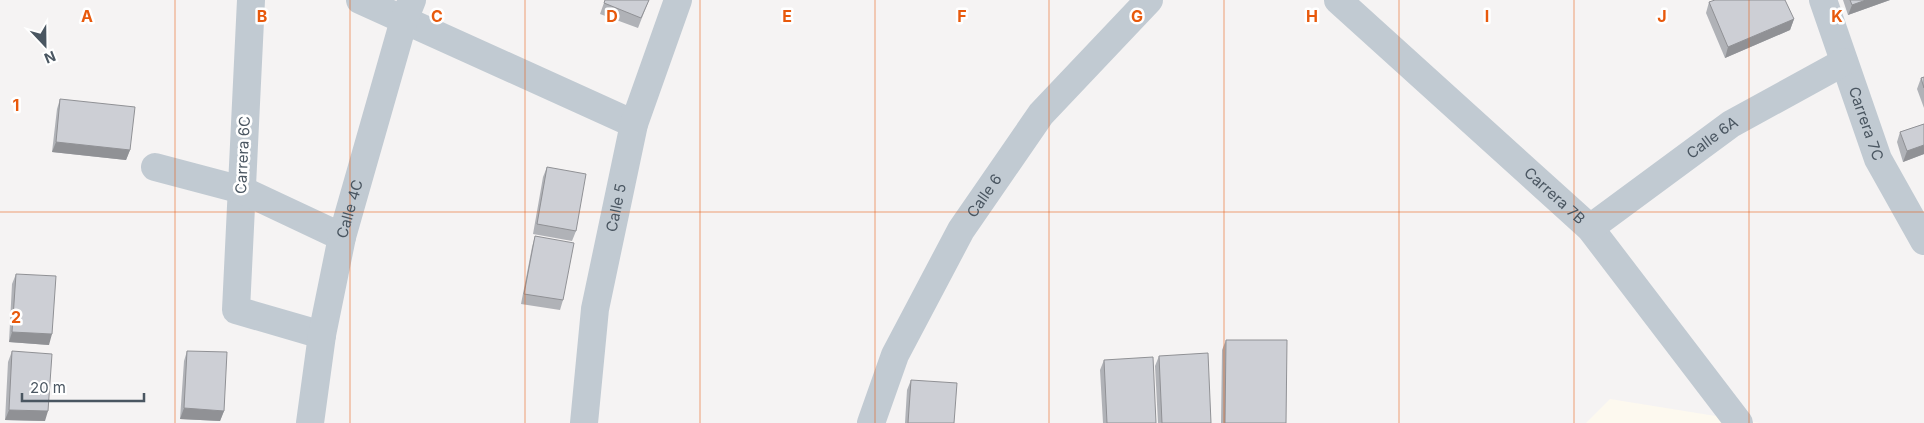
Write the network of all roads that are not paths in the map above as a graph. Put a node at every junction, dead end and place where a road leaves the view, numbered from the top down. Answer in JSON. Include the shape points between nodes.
{"nodes":[{"id":1,"x":251,"y":0,"type":"edge"},
{"id":2,"x":360,"y":0,"type":"edge"},
{"id":3,"x":678,"y":0,"type":"edge"},
{"id":4,"x":1149,"y":0,"type":"edge"},
{"id":5,"x":1338,"y":0,"type":"edge"},
{"id":6,"x":1823,"y":0,"type":"edge"},
{"id":7,"x":408,"y":10,"type":"edge"},
{"id":8,"x":1844,"y":62,"type":"junction"},
{"id":9,"x":634,"y":124,"type":"junction"},
{"id":10,"x":155,"y":167,"type":"dead end"},
{"id":11,"x":242,"y":190,"type":"junction"},
{"id":12,"x":1590,"y":228,"type":"junction"},
{"id":13,"x":342,"y":237,"type":"junction"},
{"id":14,"x":1924,"y":241,"type":"edge"},
{"id":15,"x":322,"y":335,"type":"junction"},
{"id":16,"x":310,"y":423,"type":"edge"},
{"id":17,"x":584,"y":423,"type":"edge"},
{"id":18,"x":871,"y":423,"type":"edge"},
{"id":19,"x":1739,"y":423,"type":"edge"}],
"edges":[{"from":1,"to":11,"type":"street","name":"Carrera 6C"},
{"from":2,"to":7,"type":"street"},
{"from":3,"to":9,"type":"street","name":"Calle 5"},
{"from":4,"to":18,"type":"street","name":"Calle 6","via":[[1042,114],[961,230],[895,355]]},
{"from":5,"to":12,"type":"street","name":"Carrera 7B"},
{"from":6,"to":8,"type":"street","name":"Carrera 7C"},
{"from":7,"to":9,"type":"street"},
{"from":7,"to":13,"type":"street","name":"Calle 4C"},
{"from":8,"to":12,"type":"street","name":"Calle 6A","via":[[1731,124]]},
{"from":8,"to":14,"type":"street","name":"Carrera 7C","via":[[1878,159]]},
{"from":9,"to":17,"type":"street","name":"Calle 5","via":[[595,309]]},
{"from":10,"to":11,"type":"street"},
{"from":11,"to":13,"type":"street"},
{"from":11,"to":15,"type":"street","name":"Carrera 6C","via":[[236,310]]},
{"from":12,"to":19,"type":"street","name":"Carrera 7B"},
{"from":13,"to":15,"type":"street","name":"Calle 4C"},
{"from":15,"to":16,"type":"street","name":"Calle 4C"}]}
